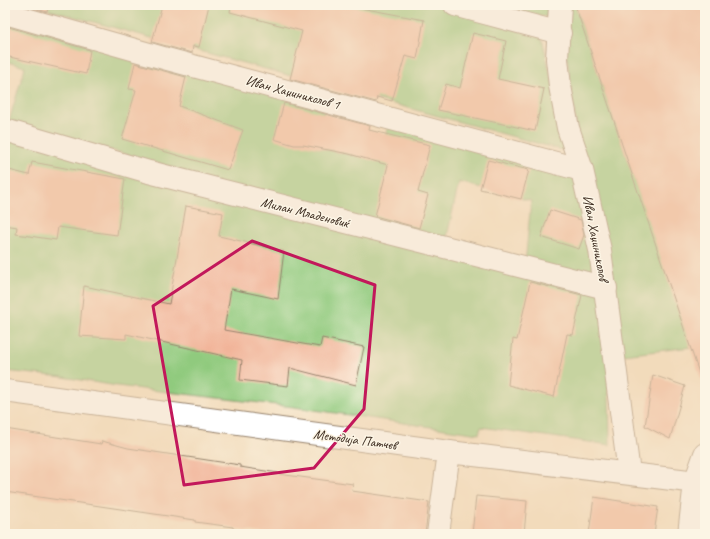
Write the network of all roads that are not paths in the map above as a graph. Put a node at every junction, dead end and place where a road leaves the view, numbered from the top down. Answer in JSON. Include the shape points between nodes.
{"nodes":[{"id":1,"x":455,"y":5,"type":"edge"},
{"id":2,"x":560,"y":5,"type":"edge"},
{"id":3,"x":5,"y":13,"type":"edge"},
{"id":4,"x":560,"y":33,"type":"junction"},
{"id":5,"x":5,"y":130,"type":"edge"},
{"id":6,"x":582,"y":170,"type":"junction"},
{"id":7,"x":606,"y":288,"type":"junction"},
{"id":8,"x":5,"y":391,"type":"edge"},
{"id":9,"x":449,"y":452,"type":"junction"},
{"id":10,"x":705,"y":454,"type":"edge"},
{"id":11,"x":629,"y":473,"type":"junction"},
{"id":12,"x":700,"y":482,"type":"edge"},
{"id":13,"x":438,"y":534,"type":"edge"},
{"id":14,"x":689,"y":534,"type":"edge"}],
"edges":[{"from":1,"to":4,"type":"street"},
{"from":2,"to":4,"type":"street","name":"Иван Хаџиниколов"},
{"from":3,"to":6,"type":"street","name":"Иван Хаџиниколов 1"},
{"from":4,"to":6,"type":"street","name":"Иван Хаџиниколов","via":[[557,59],[560,86],[568,128]]},
{"from":5,"to":7,"type":"street","name":"Милан Младеновиќ","via":[[150,172]]},
{"from":6,"to":7,"type":"street","name":"Иван Хаџиниколов"},
{"from":7,"to":11,"type":"street","name":"Иван Хаџиниколов"},
{"from":8,"to":9,"type":"street","name":"Методија Патчев"},
{"from":9,"to":11,"type":"street","name":"Методија Патчев"},
{"from":9,"to":13,"type":"street"},
{"from":10,"to":12,"type":"street"},
{"from":11,"to":12,"type":"street","name":"Методија Патчев"},
{"from":12,"to":14,"type":"street"}]}
